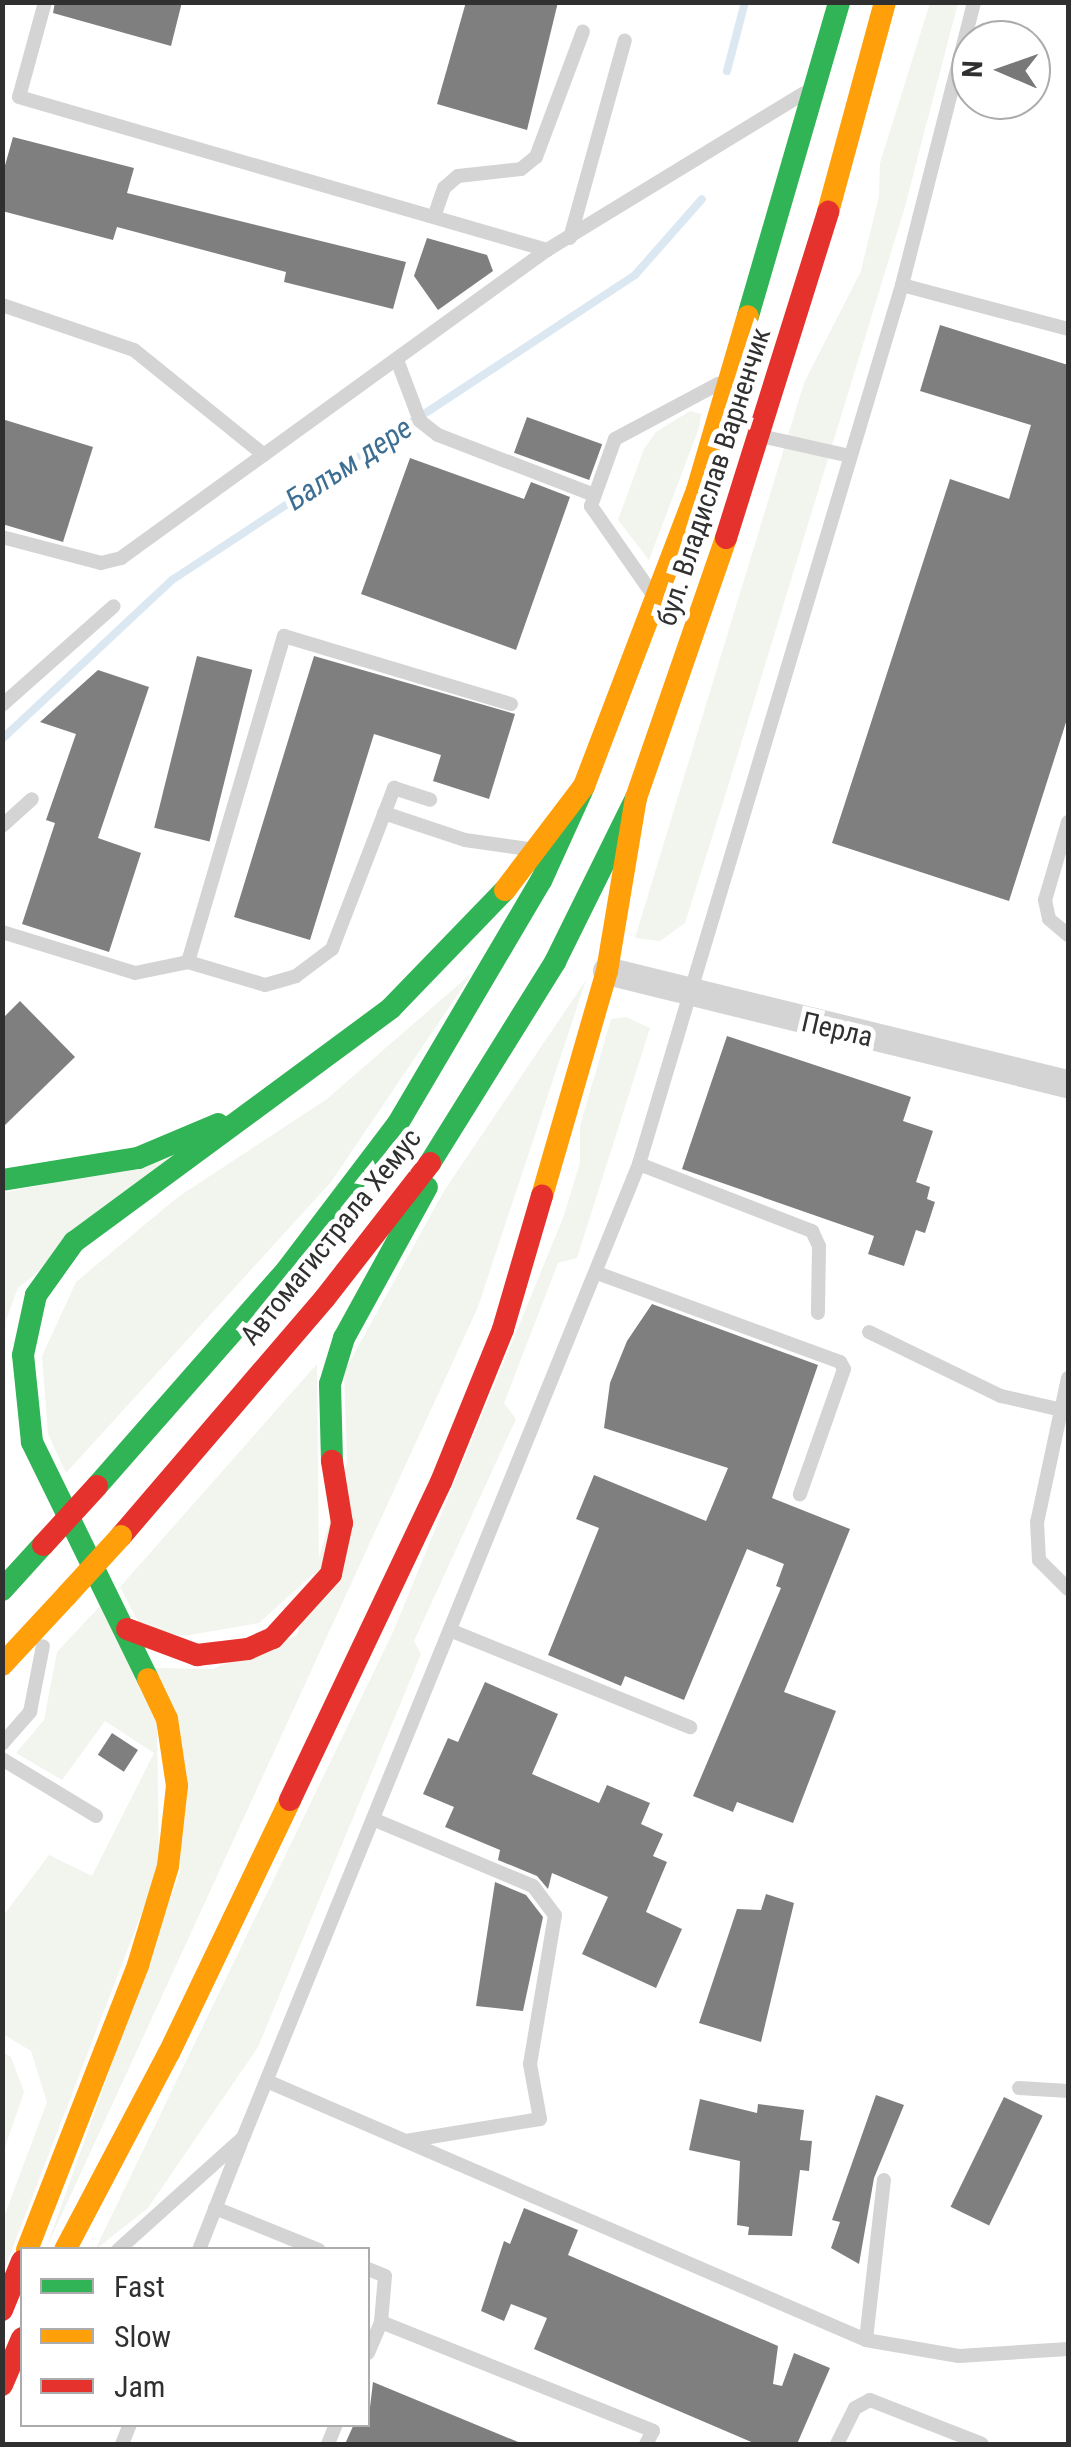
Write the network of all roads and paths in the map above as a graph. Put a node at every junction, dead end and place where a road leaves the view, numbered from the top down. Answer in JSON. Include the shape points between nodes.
{"nodes":[{"id":1,"x":45,"y":2,"type":"edge"},
{"id":2,"x":839,"y":2,"type":"edge"},
{"id":3,"x":885,"y":2,"type":"edge"},
{"id":4,"x":974,"y":2,"type":"edge"},
{"id":5,"x":583,"y":31,"type":"dead end"},
{"id":6,"x":626,"y":40,"type":"dead end"},
{"id":7,"x":818,"y":85,"type":"junction"},
{"id":8,"x":434,"y":218,"type":"junction"},
{"id":9,"x":570,"y":238,"type":"junction"},
{"id":10,"x":548,"y":250,"type":"junction"},
{"id":11,"x":902,"y":284,"type":"junction"},
{"id":12,"x":2,"y":305,"type":"edge"},
{"id":13,"x":1068,"y":329,"type":"edge"},
{"id":14,"x":397,"y":360,"type":"junction"},
{"id":15,"x":732,"y":377,"type":"junction"},
{"id":16,"x":759,"y":436,"type":"junction"},
{"id":17,"x":264,"y":454,"type":"junction"},
{"id":18,"x":850,"y":456,"type":"junction"},
{"id":19,"x":594,"y":495,"type":"junction"},
{"id":20,"x":2,"y":537,"type":"edge"},
{"id":21,"x":659,"y":603,"type":"junction"},
{"id":22,"x":114,"y":606,"type":"dead end"},
{"id":23,"x":512,"y":704,"type":"dead end"},
{"id":24,"x":2,"y":705,"type":"edge"},
{"id":25,"x":584,"y":786,"type":"junction"},
{"id":26,"x":636,"y":798,"type":"junction"},
{"id":27,"x":32,"y":799,"type":"dead end"},
{"id":28,"x":430,"y":800,"type":"dead end"},
{"id":29,"x":384,"y":814,"type":"junction"},
{"id":30,"x":1068,"y":822,"type":"edge"},
{"id":31,"x":2,"y":826,"type":"edge"},
{"id":32,"x":534,"y":849,"type":"junction"},
{"id":33,"x":2,"y":932,"type":"edge"},
{"id":34,"x":1068,"y":935,"type":"edge"},
{"id":35,"x":188,"y":962,"type":"junction"},
{"id":36,"x":607,"y":971,"type":"junction"},
{"id":37,"x":687,"y":995,"type":"junction"},
{"id":38,"x":1068,"y":1084,"type":"edge"},
{"id":39,"x":271,"y":1102,"type":"junction"},
{"id":40,"x":449,"y":1138,"type":"junction"},
{"id":41,"x":639,"y":1164,"type":"junction"},
{"id":42,"x":2,"y":1180,"type":"edge"},
{"id":43,"x":597,"y":1273,"type":"junction"},
{"id":44,"x":818,"y":1313,"type":"dead end"},
{"id":45,"x":868,"y":1332,"type":"dead end"},
{"id":46,"x":1068,"y":1378,"type":"edge"},
{"id":47,"x":2,"y":1382,"type":"edge"},
{"id":48,"x":1062,"y":1410,"type":"junction"},
{"id":49,"x":32,"y":1442,"type":"junction"},
{"id":50,"x":800,"y":1494,"type":"dead end"},
{"id":51,"x":1068,"y":1589,"type":"edge"},
{"id":52,"x":2,"y":1590,"type":"edge"},
{"id":53,"x":49,"y":1615,"type":"junction"},
{"id":54,"x":127,"y":1629,"type":"junction"},
{"id":55,"x":452,"y":1631,"type":"junction"},
{"id":56,"x":2,"y":1666,"type":"edge"},
{"id":57,"x":690,"y":1726,"type":"dead end"},
{"id":58,"x":2,"y":1744,"type":"edge"},
{"id":59,"x":2,"y":1758,"type":"edge"},
{"id":60,"x":96,"y":1816,"type":"dead end"},
{"id":61,"x":375,"y":1820,"type":"junction"},
{"id":62,"x":269,"y":2082,"type":"junction"},
{"id":63,"x":1019,"y":2088,"type":"dead end"},
{"id":64,"x":1068,"y":2091,"type":"edge"},
{"id":65,"x":243,"y":2138,"type":"junction"},
{"id":66,"x":406,"y":2142,"type":"junction"},
{"id":67,"x":884,"y":2180,"type":"dead end"},
{"id":68,"x":215,"y":2208,"type":"junction"},
{"id":69,"x":28,"y":2247,"type":"edge"},
{"id":70,"x":67,"y":2247,"type":"edge"},
{"id":71,"x":121,"y":2247,"type":"edge"},
{"id":72,"x":200,"y":2247,"type":"edge"},
{"id":73,"x":311,"y":2247,"type":"edge"},
{"id":74,"x":20,"y":2266,"type":"edge"},
{"id":75,"x":370,"y":2270,"type":"edge"},
{"id":76,"x":2,"y":2310,"type":"edge"},
{"id":77,"x":381,"y":2322,"type":"junction"},
{"id":78,"x":866,"y":2340,"type":"junction"},
{"id":79,"x":20,"y":2343,"type":"edge"},
{"id":80,"x":370,"y":2348,"type":"edge"},
{"id":81,"x":1068,"y":2349,"type":"edge"},
{"id":82,"x":2,"y":2385,"type":"edge"},
{"id":83,"x":646,"y":2444,"type":"edge"},
{"id":84,"x":837,"y":2444,"type":"edge"},
{"id":85,"x":982,"y":2444,"type":"edge"}],
"edges":[{"from":1,"to":8,"type":"lane","via":[[18,98]]},
{"from":2,"to":7,"type":"main road","name":"бул. Владислав Варненчик"},
{"from":3,"to":16,"type":"main road","name":"бул. Владислав Варненчик"},
{"from":4,"to":11,"type":"lane"},
{"from":5,"to":8,"type":"lane","via":[[536,157],[521,169],[458,176],[444,188]]},
{"from":6,"to":9,"type":"lane"},
{"from":7,"to":9,"type":"lane","via":[[689,158]]},
{"from":7,"to":15,"type":"main road","name":"бул. Владислав Варненчик"},
{"from":8,"to":10,"type":"lane"},
{"from":9,"to":10,"type":"lane"},
{"from":10,"to":14,"type":"lane"},
{"from":11,"to":13,"type":"lane"},
{"from":11,"to":18,"type":"lane"},
{"from":12,"to":17,"type":"lane","via":[[134,350]]},
{"from":14,"to":17,"type":"lane"},
{"from":14,"to":19,"type":"lane","via":[[420,421],[438,435]]},
{"from":15,"to":19,"type":"lane","via":[[614,438]]},
{"from":15,"to":21,"type":"main road","name":"бул. Владислав Варненчик"},
{"from":16,"to":18,"type":"lane"},
{"from":16,"to":26,"type":"main road","name":"бул. Владислав Варненчик"},
{"from":17,"to":20,"type":"lane","via":[[111,563]]},
{"from":18,"to":37,"type":"lane"},
{"from":19,"to":21,"type":"lane","via":[[591,506]]},
{"from":21,"to":25,"type":"main road","name":"бул. Владислав Варненчик"},
{"from":22,"to":24,"type":"lane"},
{"from":23,"to":35,"type":"lane","via":[[284,636]]},
{"from":25,"to":32,"type":"main road"},
{"from":25,"to":52,"type":"main road","name":"Автомагистрала Хемус","bridge":true,"via":[[542,881],[396,1125],[286,1271]]},
{"from":26,"to":36,"type":"main road","name":"бул. Владислав Варненчик"},
{"from":26,"to":40,"type":"main road","name":"Автомагистрала Хемус","via":[[554,962]]},
{"from":27,"to":31,"type":"lane"},
{"from":28,"to":29,"type":"lane","via":[[394,788]]},
{"from":29,"to":32,"type":"lane","via":[[464,840]]},
{"from":29,"to":35,"type":"lane","via":[[332,950],[296,976],[265,985]]},
{"from":30,"to":34,"type":"lane","via":[[1045,900],[1049,920]]},
{"from":32,"to":39,"type":"main road","via":[[494,905],[390,1008]]},
{"from":33,"to":35,"type":"lane","via":[[135,973]]},
{"from":36,"to":37,"type":"street","name":"Перла"},
{"from":36,"to":70,"type":"main road","name":"бул. Владислав Варненчик","via":[[503,1329],[440,1482],[170,2052]]},
{"from":37,"to":38,"type":"street","name":"Перла"},
{"from":37,"to":41,"type":"lane"},
{"from":39,"to":42,"type":"main road","via":[[138,1158]]},
{"from":39,"to":49,"type":"main road","via":[[74,1242],[49,1270],[23,1355]]},
{"from":40,"to":53,"type":"main road","name":"Автомагистрала Хемус","bridge":true,"via":[[325,1298]]},
{"from":40,"to":54,"type":"main road","via":[[400,1245],[336,1359],[326,1409],[342,1523],[331,1574],[318,1594],[273,1638],[248,1649],[197,1655]]},
{"from":41,"to":43,"type":"lane"},
{"from":41,"to":44,"type":"lane","via":[[812,1231],[820,1246]]},
{"from":43,"to":50,"type":"lane","via":[[840,1362],[844,1370]]},
{"from":43,"to":55,"type":"lane"},
{"from":45,"to":48,"type":"lane","via":[[1001,1396]]},
{"from":46,"to":48,"type":"lane"},
{"from":47,"to":49,"type":"main road"},
{"from":48,"to":51,"type":"lane","via":[[1037,1522],[1038,1560]]},
{"from":49,"to":54,"type":"main road"},
{"from":53,"to":56,"type":"main road","name":"Автомагистрала Хемус"},
{"from":53,"to":58,"type":"lane","via":[[30,1712]]},
{"from":54,"to":69,"type":"main road","via":[[167,1719],[177,1786],[168,1866],[138,1965]]},
{"from":55,"to":57,"type":"lane"},
{"from":55,"to":61,"type":"lane"},
{"from":59,"to":60,"type":"lane"},
{"from":61,"to":62,"type":"lane"},
{"from":61,"to":66,"type":"lane","via":[[533,1886],[556,1915],[530,2064],[540,2120]]},
{"from":62,"to":65,"type":"lane"},
{"from":62,"to":66,"type":"lane"},
{"from":63,"to":64,"type":"lane"},
{"from":65,"to":68,"type":"lane"},
{"from":65,"to":71,"type":"lane"},
{"from":66,"to":78,"type":"lane"},
{"from":67,"to":78,"type":"lane"},
{"from":68,"to":72,"type":"lane"},
{"from":68,"to":73,"type":"lane"},
{"from":74,"to":76,"type":"main road"},
{"from":75,"to":77,"type":"lane","via":[[386,2276]]},
{"from":77,"to":80,"type":"lane"},
{"from":77,"to":83,"type":"lane","via":[[653,2431]]},
{"from":78,"to":81,"type":"lane","via":[[959,2356]]},
{"from":79,"to":82,"type":"main road"},
{"from":84,"to":85,"type":"lane","via":[[854,2408],[879,2400]]}]}
